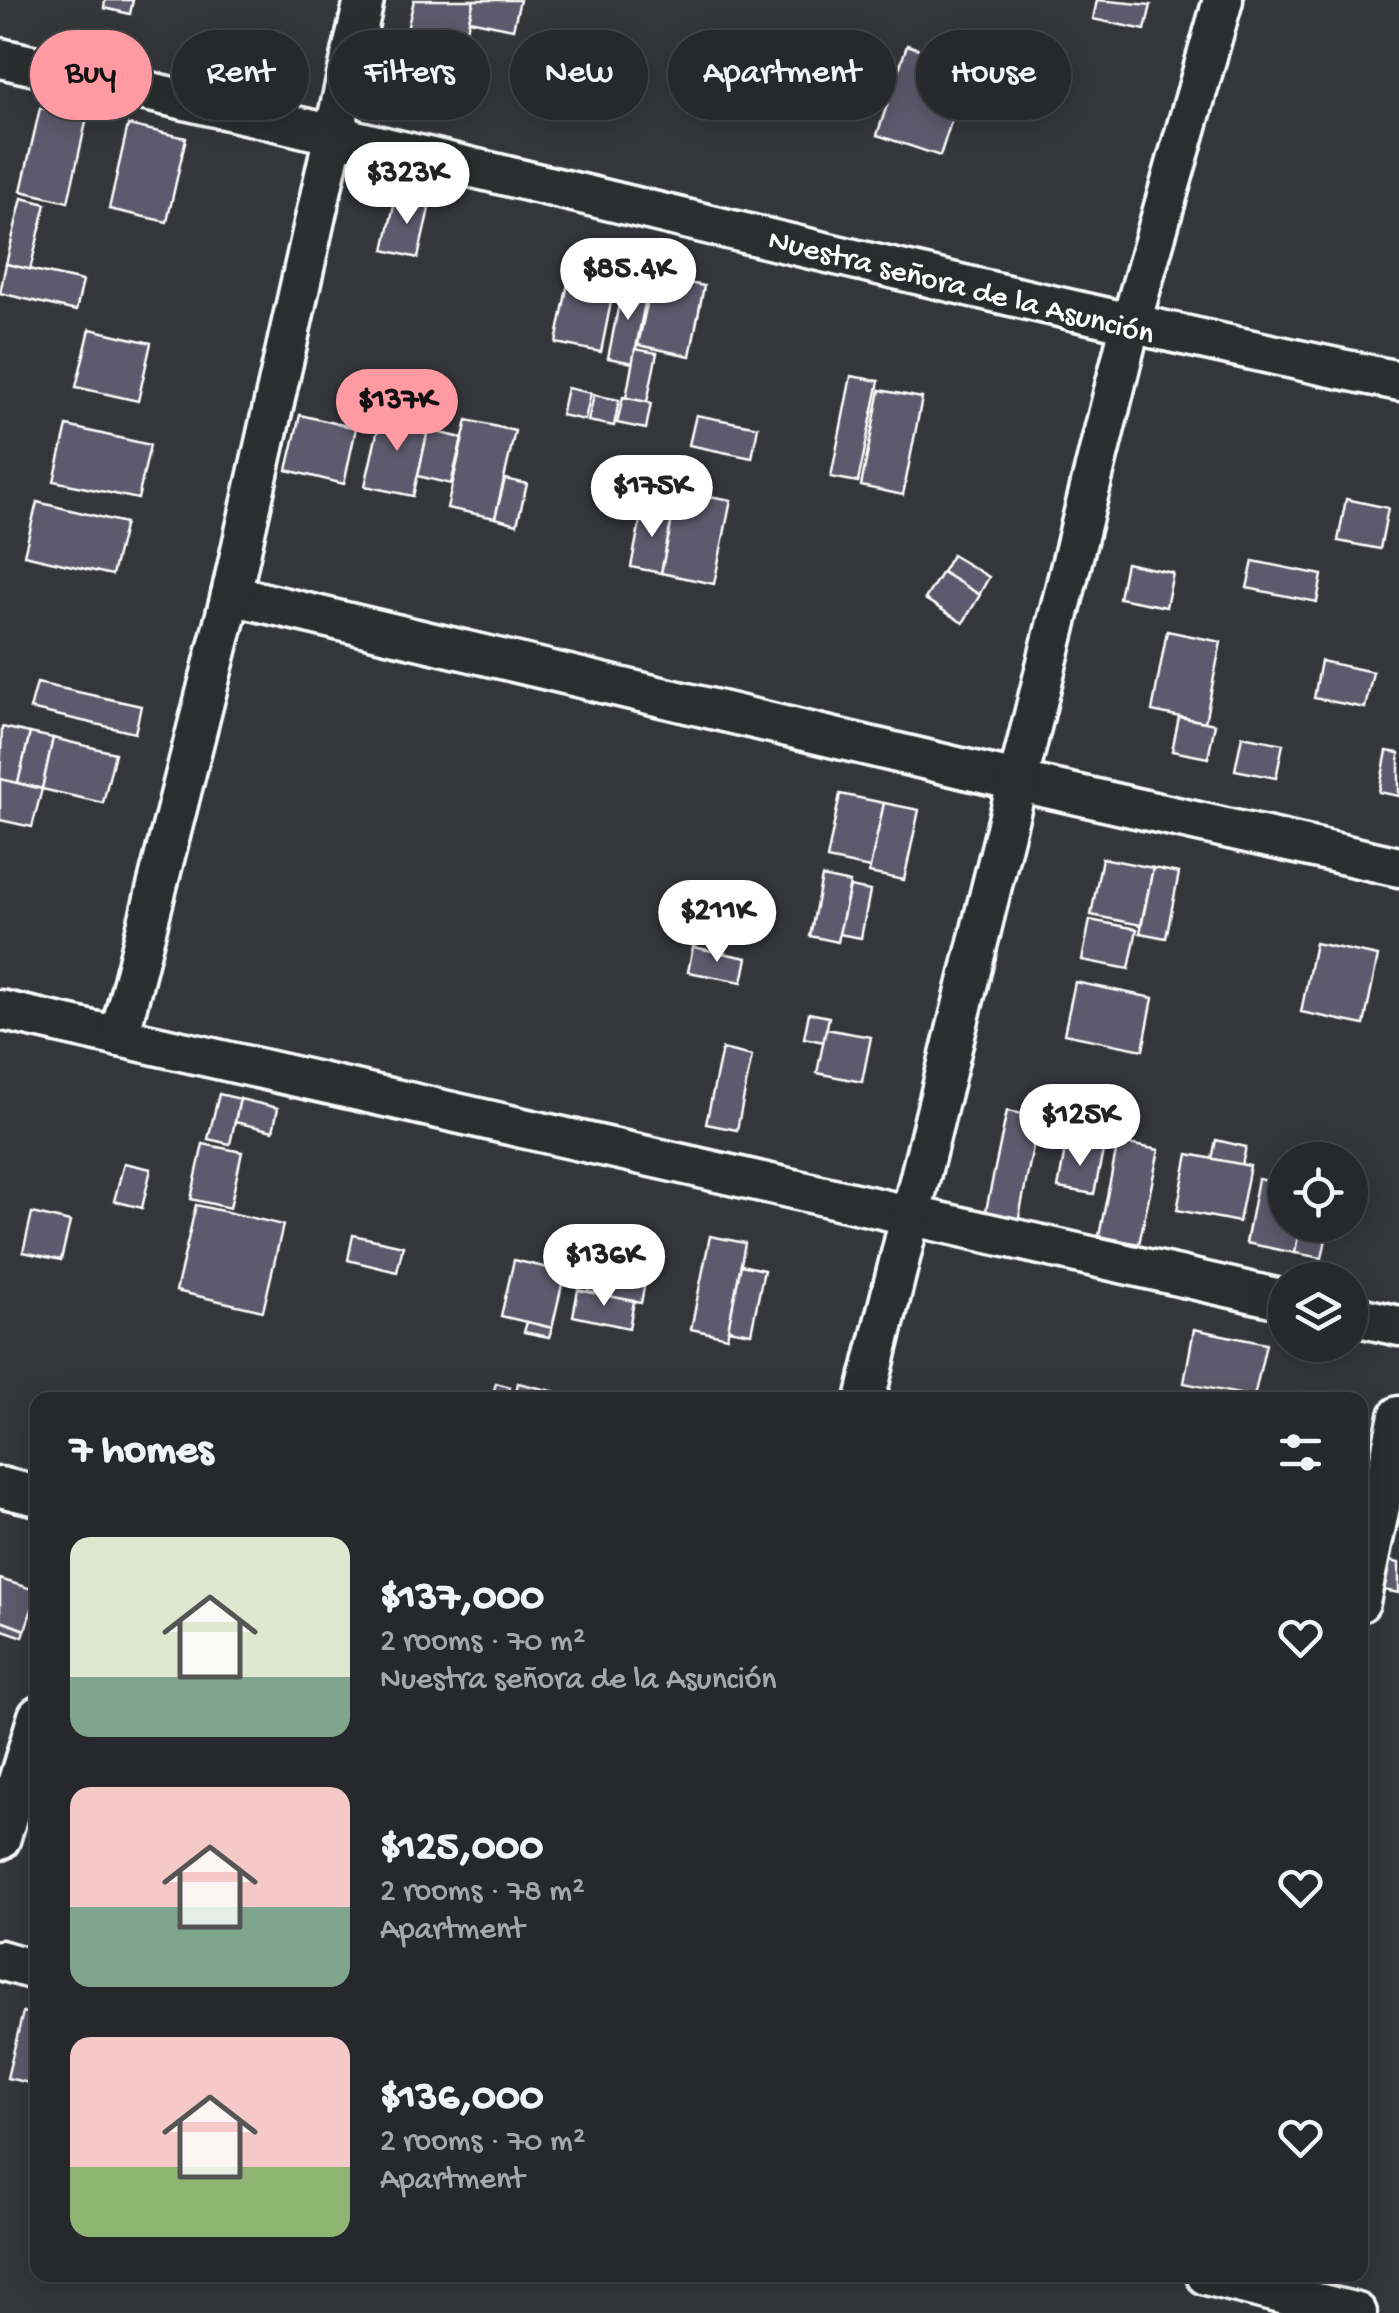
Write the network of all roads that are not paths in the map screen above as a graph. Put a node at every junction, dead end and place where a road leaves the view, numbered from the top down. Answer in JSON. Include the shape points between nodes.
{"nodes":[{"id":1,"x":364,"y":0,"type":"edge"},
{"id":2,"x":1222,"y":0,"type":"edge"},
{"id":3,"x":0,"y":58,"type":"edge"},
{"id":4,"x":336,"y":132,"type":"junction"},
{"id":5,"x":1130,"y":326,"type":"junction"},
{"id":6,"x":1399,"y":381,"type":"edge"},
{"id":7,"x":231,"y":594,"type":"junction"},
{"id":8,"x":1016,"y":781,"type":"junction"},
{"id":9,"x":1399,"y":867,"type":"edge"},
{"id":10,"x":0,"y":1010,"type":"edge"},
{"id":11,"x":119,"y":1037,"type":"junction"},
{"id":12,"x":909,"y":1217,"type":"junction"},
{"id":13,"x":1268,"y":1296,"type":"edge"},
{"id":14,"x":1368,"y":1319,"type":"edge"},
{"id":15,"x":1399,"y":1326,"type":"edge"},
{"id":16,"x":866,"y":1392,"type":"edge"},
{"id":17,"x":1399,"y":1416,"type":"edge"},
{"id":18,"x":0,"y":1487,"type":"edge"},
{"id":19,"x":30,"y":1494,"type":"edge"},
{"id":20,"x":1368,"y":1564,"type":"edge"},
{"id":21,"x":30,"y":1742,"type":"edge"},
{"id":22,"x":0,"y":1840,"type":"edge"},
{"id":23,"x":0,"y":1960,"type":"edge"},
{"id":24,"x":30,"y":1969,"type":"edge"},
{"id":25,"x":1234,"y":2282,"type":"edge"},
{"id":26,"x":1357,"y":2313,"type":"edge"}],
"edges":[{"from":1,"to":4,"type":"street"},
{"from":2,"to":5,"type":"street"},
{"from":3,"to":4,"type":"street","name":"Nuestra señora de la Asunción"},
{"from":4,"to":5,"type":"street","name":"Nuestra señora de la Asunción"},
{"from":4,"to":7,"type":"street"},
{"from":5,"to":6,"type":"street","name":"Nuestra señora de la Asunción"},
{"from":5,"to":8,"type":"street"},
{"from":7,"to":8,"type":"street"},
{"from":7,"to":11,"type":"street"},
{"from":8,"to":9,"type":"street"},
{"from":8,"to":12,"type":"street"},
{"from":10,"to":11,"type":"street"},
{"from":11,"to":12,"type":"street"},
{"from":12,"to":13,"type":"street"},
{"from":12,"to":16,"type":"street"},
{"from":14,"to":15,"type":"street"},
{"from":17,"to":20,"type":"street"},
{"from":18,"to":19,"type":"street"},
{"from":21,"to":22,"type":"street"},
{"from":23,"to":24,"type":"street"},
{"from":25,"to":26,"type":"street"}]}
